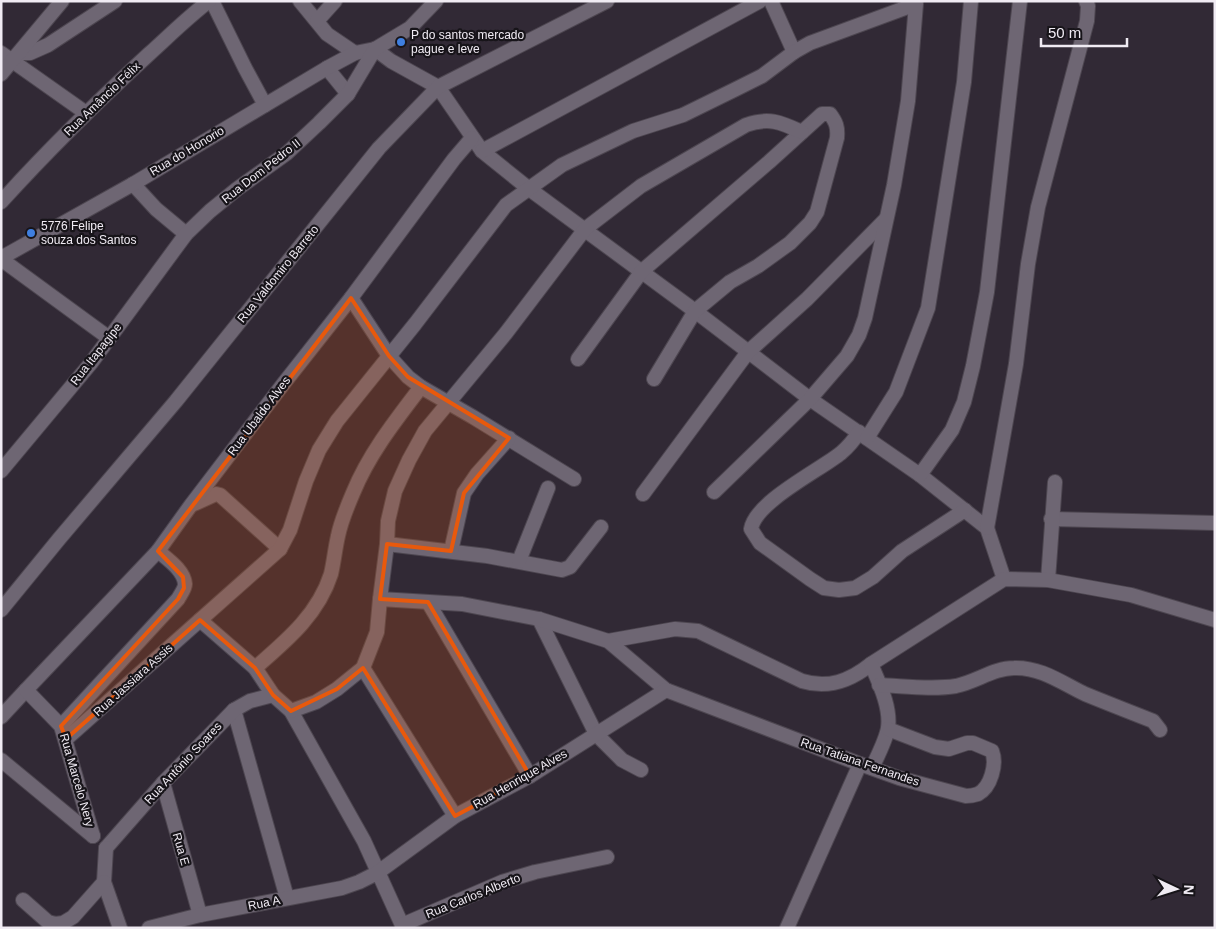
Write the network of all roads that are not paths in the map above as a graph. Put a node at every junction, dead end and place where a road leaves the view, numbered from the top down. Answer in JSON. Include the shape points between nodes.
{"nodes":[{"id":1,"x":62,"y":1,"type":"edge"},
{"id":2,"x":115,"y":1,"type":"edge"},
{"id":3,"x":211,"y":1,"type":"edge"},
{"id":4,"x":300,"y":1,"type":"edge"},
{"id":5,"x":335,"y":1,"type":"edge"},
{"id":6,"x":436,"y":1,"type":"edge"},
{"id":7,"x":607,"y":1,"type":"edge"},
{"id":8,"x":760,"y":1,"type":"edge"},
{"id":9,"x":771,"y":1,"type":"edge"},
{"id":10,"x":971,"y":1,"type":"edge"},
{"id":11,"x":1020,"y":1,"type":"edge"},
{"id":12,"x":1086,"y":1,"type":"edge"},
{"id":13,"x":917,"y":3,"type":"edge"},
{"id":14,"x":317,"y":21,"type":"junction"},
{"id":15,"x":375,"y":49,"type":"junction"},
{"id":16,"x":794,"y":52,"type":"junction"},
{"id":17,"x":355,"y":53,"type":"junction"},
{"id":18,"x":11,"y":56,"type":"edge"},
{"id":19,"x":327,"y":68,"type":"junction"},
{"id":20,"x":1,"y":74,"type":"edge"},
{"id":21,"x":438,"y":87,"type":"junction"},
{"id":22,"x":348,"y":94,"type":"junction"},
{"id":23,"x":266,"y":105,"type":"junction"},
{"id":24,"x":86,"y":113,"type":"junction"},
{"id":25,"x":802,"y":132,"type":"junction"},
{"id":26,"x":472,"y":138,"type":"junction"},
{"id":27,"x":482,"y":151,"type":"junction"},
{"id":28,"x":133,"y":184,"type":"junction"},
{"id":29,"x":528,"y":188,"type":"junction"},
{"id":30,"x":1,"y":202,"type":"edge"},
{"id":31,"x":886,"y":219,"type":"junction"},
{"id":32,"x":585,"y":229,"type":"junction"},
{"id":33,"x":186,"y":234,"type":"junction"},
{"id":34,"x":1,"y":258,"type":"edge"},
{"id":35,"x":642,"y":271,"type":"junction"},
{"id":36,"x":351,"y":298,"type":"junction"},
{"id":37,"x":695,"y":311,"type":"junction"},
{"id":38,"x":109,"y":338,"type":"junction"},
{"id":39,"x":748,"y":352,"type":"junction"},
{"id":40,"x":389,"y":356,"type":"junction"},
{"id":41,"x":578,"y":359,"type":"dead end"},
{"id":42,"x":654,"y":379,"type":"dead end"},
{"id":43,"x":421,"y":387,"type":"junction"},
{"id":44,"x":810,"y":398,"type":"junction"},
{"id":45,"x":448,"y":402,"type":"junction"},
{"id":46,"x":863,"y":435,"type":"junction"},
{"id":47,"x":509,"y":438,"type":"junction"},
{"id":48,"x":1,"y":470,"type":"edge"},
{"id":49,"x":920,"y":475,"type":"junction"},
{"id":50,"x":574,"y":479,"type":"dead end"},
{"id":51,"x":1055,"y":482,"type":"dead end"},
{"id":52,"x":548,"y":488,"type":"dead end"},
{"id":53,"x":714,"y":492,"type":"dead end"},
{"id":54,"x":643,"y":494,"type":"dead end"},
{"id":55,"x":191,"y":505,"type":"junction"},
{"id":56,"x":964,"y":510,"type":"junction"},
{"id":57,"x":1051,"y":519,"type":"junction"},
{"id":58,"x":1215,"y":523,"type":"edge"},
{"id":59,"x":601,"y":527,"type":"dead end"},
{"id":60,"x":987,"y":528,"type":"junction"},
{"id":61,"x":387,"y":544,"type":"junction"},
{"id":62,"x":280,"y":549,"type":"junction"},
{"id":63,"x":158,"y":551,"type":"junction"},
{"id":64,"x":451,"y":551,"type":"junction"},
{"id":65,"x":519,"y":561,"type":"junction"},
{"id":66,"x":1004,"y":579,"type":"junction"},
{"id":67,"x":1048,"y":580,"type":"junction"},
{"id":68,"x":380,"y":599,"type":"junction"},
{"id":69,"x":428,"y":602,"type":"junction"},
{"id":70,"x":1,"y":610,"type":"edge"},
{"id":71,"x":539,"y":619,"type":"junction"},
{"id":72,"x":200,"y":620,"type":"junction"},
{"id":73,"x":1215,"y":620,"type":"edge"},
{"id":74,"x":608,"y":641,"type":"junction"},
{"id":75,"x":871,"y":664,"type":"junction"},
{"id":76,"x":255,"y":668,"type":"junction"},
{"id":77,"x":364,"y":668,"type":"junction"},
{"id":78,"x":879,"y":685,"type":"junction"},
{"id":79,"x":29,"y":686,"type":"junction"},
{"id":80,"x":666,"y":690,"type":"junction"},
{"id":81,"x":273,"y":695,"type":"junction"},
{"id":82,"x":234,"y":710,"type":"junction"},
{"id":83,"x":291,"y":711,"type":"junction"},
{"id":84,"x":1,"y":717,"type":"edge"},
{"id":85,"x":61,"y":726,"type":"junction"},
{"id":86,"x":888,"y":728,"type":"junction"},
{"id":87,"x":1160,"y":730,"type":"dead end"},
{"id":88,"x":596,"y":734,"type":"junction"},
{"id":89,"x":66,"y":739,"type":"junction"},
{"id":90,"x":1,"y":760,"type":"edge"},
{"id":91,"x":866,"y":766,"type":"junction"},
{"id":92,"x":642,"y":770,"type":"dead end"},
{"id":93,"x":530,"y":776,"type":"junction"},
{"id":94,"x":162,"y":783,"type":"junction"},
{"id":95,"x":455,"y":816,"type":"junction"},
{"id":96,"x":93,"y":836,"type":"junction"},
{"id":97,"x":106,"y":848,"type":"junction"},
{"id":98,"x":607,"y":857,"type":"dead end"},
{"id":99,"x":378,"y":873,"type":"junction"},
{"id":100,"x":104,"y":882,"type":"junction"},
{"id":101,"x":287,"y":898,"type":"junction"},
{"id":102,"x":23,"y":900,"type":"dead end"},
{"id":103,"x":200,"y":915,"type":"junction"},
{"id":104,"x":402,"y":926,"type":"edge"},
{"id":105,"x":120,"y":928,"type":"edge"},
{"id":106,"x":149,"y":928,"type":"edge"},
{"id":107,"x":787,"y":928,"type":"edge"}],
"edges":[{"from":1,"to":18,"type":"street"},
{"from":2,"to":18,"type":"street","via":[[48,45]]},
{"from":3,"to":23,"type":"street"},
{"from":3,"to":24,"type":"street","name":"Rua Amâncio Félix","via":[[180,23]]},
{"from":4,"to":14,"type":"street"},
{"from":5,"to":14,"type":"street"},
{"from":6,"to":15,"type":"street","name":"Rua Dom Pedro II","via":[[410,28]]},
{"from":7,"to":21,"type":"street","name":"Rua Valdomiro Barreto"},
{"from":8,"to":27,"type":"street"},
{"from":9,"to":16,"type":"street"},
{"from":10,"to":46,"type":"street","via":[[964,82],[928,308],[896,392]]},
{"from":11,"to":49,"type":"street","via":[[987,292],[973,366],[964,402],[952,430]]},
{"from":12,"to":60,"type":"street","via":[[1087,21],[1038,208],[1016,364]]},
{"from":13,"to":16,"type":"street"},
{"from":13,"to":31,"type":"street","via":[[908,101]]},
{"from":14,"to":17,"type":"street","via":[[328,34]]},
{"from":15,"to":17,"type":"street","name":"Rua do Honorio"},
{"from":15,"to":21,"type":"street","via":[[390,61]]},
{"from":15,"to":22,"type":"street","name":"Rua Dom Pedro II"},
{"from":16,"to":29,"type":"street","via":[[762,76],[683,116],[633,131],[596,147]]},
{"from":17,"to":19,"type":"street","name":"Rua do Honorio"},
{"from":18,"to":20,"type":"street"},
{"from":18,"to":24,"type":"street"},
{"from":19,"to":22,"type":"street"},
{"from":19,"to":23,"type":"street","name":"Rua do Honorio"},
{"from":21,"to":26,"type":"street"},
{"from":21,"to":70,"type":"street","name":"Rua Valdomiro Barreto","via":[[379,148],[176,401]]},
{"from":22,"to":33,"type":"street","name":"Rua Dom Pedro II","via":[[287,153],[237,188]]},
{"from":23,"to":28,"type":"street","name":"Rua do Honorio"},
{"from":24,"to":30,"type":"street","name":"Rua Amâncio Félix"},
{"from":25,"to":32,"type":"street","via":[[768,120],[746,125],[641,186]]},
{"from":25,"to":35,"type":"street"},
{"from":25,"to":37,"type":"street","via":[[826,113],[837,126],[834,153],[817,212],[790,243],[730,282]]},
{"from":26,"to":27,"type":"street"},
{"from":26,"to":36,"type":"street","name":"Rua Ubaldo Alves"},
{"from":27,"to":29,"type":"street"},
{"from":28,"to":33,"type":"street"},
{"from":28,"to":34,"type":"street","name":"Rua do Honorio"},
{"from":29,"to":32,"type":"street"},
{"from":29,"to":40,"type":"street","via":[[506,205]]},
{"from":31,"to":39,"type":"street","via":[[807,299]]},
{"from":31,"to":44,"type":"street","via":[[859,335],[847,356]]},
{"from":32,"to":35,"type":"street"},
{"from":32,"to":45,"type":"street","via":[[506,333]]},
{"from":33,"to":38,"type":"street","name":"Rua Itapagipe"},
{"from":34,"to":38,"type":"street"},
{"from":35,"to":37,"type":"street"},
{"from":35,"to":41,"type":"street"},
{"from":36,"to":40,"type":"street"},
{"from":36,"to":55,"type":"street","name":"Rua Ubaldo Alves"},
{"from":37,"to":39,"type":"street"},
{"from":37,"to":42,"type":"street"},
{"from":38,"to":48,"type":"street","name":"Rua Itapagipe"},
{"from":39,"to":44,"type":"street"},
{"from":39,"to":54,"type":"street"},
{"from":40,"to":43,"type":"street"},
{"from":40,"to":62,"type":"street","via":[[319,450]]},
{"from":43,"to":45,"type":"street"},
{"from":43,"to":76,"type":"street","via":[[365,466],[340,525],[331,573],[320,597],[292,636]]},
{"from":44,"to":46,"type":"street"},
{"from":44,"to":53,"type":"street"},
{"from":45,"to":47,"type":"street"},
{"from":45,"to":61,"type":"street","via":[[425,431],[396,491],[388,520]]},
{"from":46,"to":49,"type":"street"},
{"from":46,"to":56,"type":"street","via":[[770,502],[755,518],[752,529],[760,543],[824,588],[854,588],[873,578],[902,551]]},
{"from":47,"to":50,"type":"street"},
{"from":47,"to":64,"type":"street","via":[[464,493]]},
{"from":49,"to":56,"type":"street"},
{"from":51,"to":57,"type":"street"},
{"from":52,"to":65,"type":"street"},
{"from":55,"to":62,"type":"street","via":[[220,495]]},
{"from":55,"to":63,"type":"street","name":"Rua Ubaldo Alves"},
{"from":56,"to":60,"type":"street"},
{"from":57,"to":58,"type":"street"},
{"from":57,"to":67,"type":"street"},
{"from":59,"to":65,"type":"street","via":[[570,567],[557,570]]},
{"from":60,"to":66,"type":"street"},
{"from":61,"to":64,"type":"street"},
{"from":61,"to":68,"type":"street"},
{"from":62,"to":72,"type":"street","name":"Rua Jassiara Assis"},
{"from":63,"to":79,"type":"street","name":"Rua Ubaldo Alves"},
{"from":63,"to":85,"type":"street","via":[[183,577],[185,584],[178,599]]},
{"from":64,"to":65,"type":"street"},
{"from":66,"to":67,"type":"street"},
{"from":66,"to":75,"type":"street"},
{"from":67,"to":73,"type":"street","via":[[1131,595]]},
{"from":68,"to":69,"type":"street"},
{"from":68,"to":77,"type":"street","via":[[377,632]]},
{"from":69,"to":71,"type":"street","via":[[462,604]]},
{"from":69,"to":93,"type":"street"},
{"from":71,"to":74,"type":"street"},
{"from":71,"to":88,"type":"street"},
{"from":72,"to":76,"type":"street"},
{"from":72,"to":89,"type":"street","name":"Rua Jassiara Assis"},
{"from":74,"to":75,"type":"street","via":[[675,628],[698,632],[816,685],[856,676]]},
{"from":74,"to":80,"type":"street","name":"Rua Tatiana Fernandes"},
{"from":75,"to":78,"type":"street"},
{"from":76,"to":81,"type":"street"},
{"from":77,"to":83,"type":"street","via":[[316,702]]},
{"from":77,"to":95,"type":"street"},
{"from":78,"to":86,"type":"street","via":[[887,709]]},
{"from":78,"to":87,"type":"street","via":[[955,686],[1003,669],[1038,670],[1152,722]]},
{"from":79,"to":84,"type":"street","name":"Rua Ubaldo Alves"},
{"from":79,"to":85,"type":"street","name":"Rua Marcelo Nery"},
{"from":80,"to":88,"type":"street","name":"Rua Henrique Alves"},
{"from":80,"to":91,"type":"street","name":"Rua Tatiana Fernandes"},
{"from":81,"to":82,"type":"street","name":"Rua Antônio Soares","via":[[250,701]]},
{"from":81,"to":83,"type":"street"},
{"from":82,"to":94,"type":"street","name":"Rua Antônio Soares"},
{"from":82,"to":101,"type":"street"},
{"from":83,"to":99,"type":"street","via":[[364,841]]},
{"from":85,"to":89,"type":"street","name":"Rua Marcelo Nery"},
{"from":86,"to":91,"type":"street"},
{"from":86,"to":91,"type":"street","name":"Rua Tatiana Fernandes","via":[[946,750],[967,743],[984,746],[992,751],[995,768],[984,789],[966,796]]},
{"from":88,"to":92,"type":"street","via":[[622,760]]},
{"from":88,"to":93,"type":"street","name":"Rua Henrique Alves"},
{"from":89,"to":96,"type":"street","name":"Rua Marcelo Nery"},
{"from":90,"to":96,"type":"street"},
{"from":91,"to":107,"type":"street"},
{"from":93,"to":95,"type":"street","name":"Rua Henrique Alves"},
{"from":94,"to":97,"type":"street","name":"Rua Antônio Soares"},
{"from":94,"to":103,"type":"street","name":"Rua E"},
{"from":95,"to":99,"type":"street","name":"Rua Henrique Alves"},
{"from":96,"to":97,"type":"street"},
{"from":97,"to":100,"type":"street"},
{"from":98,"to":104,"type":"street","name":"Rua Carlos Alberto","via":[[502,882]]},
{"from":99,"to":101,"type":"street","name":"Rua A","via":[[342,888]]},
{"from":99,"to":104,"type":"street"},
{"from":100,"to":102,"type":"street","via":[[73,917],[63,923],[48,922]]},
{"from":100,"to":105,"type":"street"},
{"from":101,"to":103,"type":"street","name":"Rua A"},
{"from":103,"to":106,"type":"street","name":"Rua A"}]}
